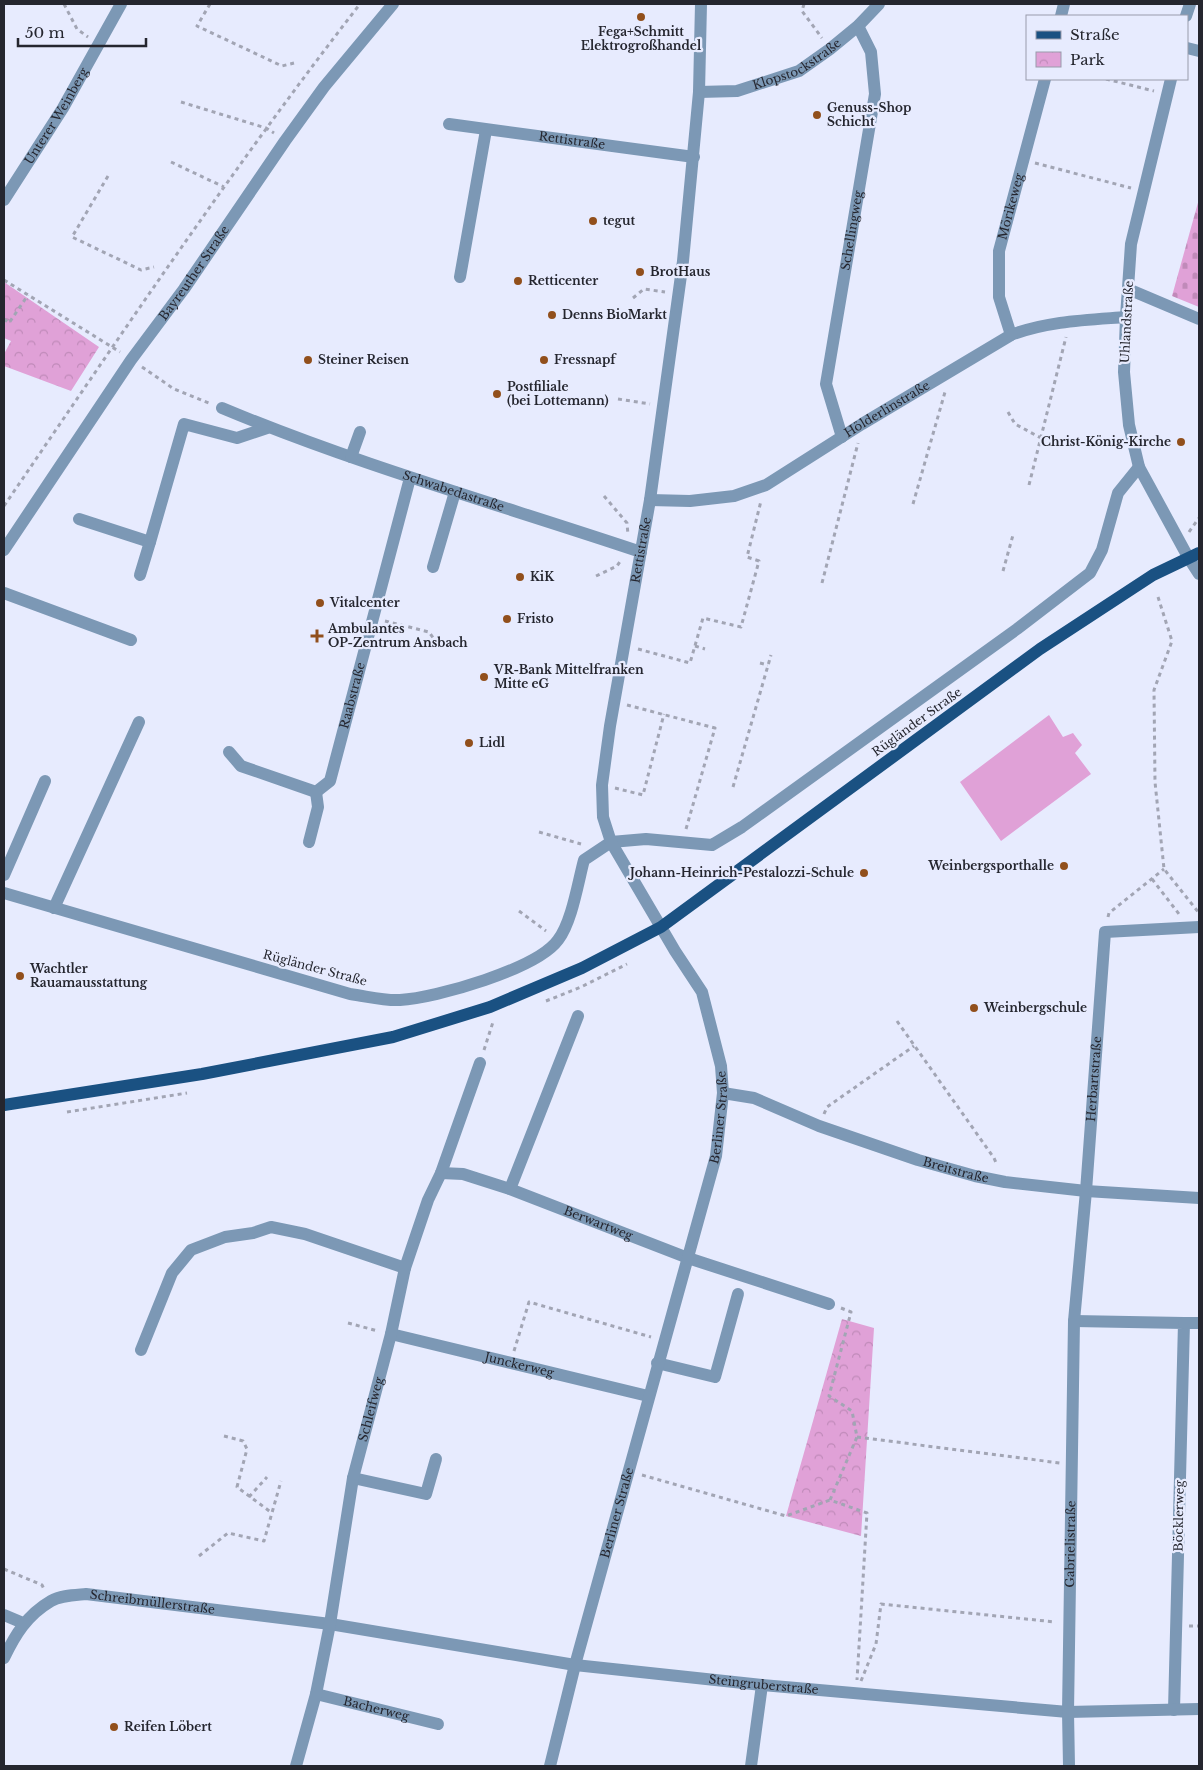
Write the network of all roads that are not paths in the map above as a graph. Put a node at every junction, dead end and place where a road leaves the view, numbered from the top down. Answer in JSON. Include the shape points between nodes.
{"nodes":[{"id":1,"x":121,"y":4,"type":"edge"},
{"id":2,"x":393,"y":4,"type":"edge"},
{"id":3,"x":702,"y":4,"type":"edge"},
{"id":4,"x":879,"y":4,"type":"edge"},
{"id":5,"x":858,"y":26,"type":"junction"},
{"id":6,"x":1045,"y":80,"type":"edge"},
{"id":7,"x":1171,"y":80,"type":"edge"},
{"id":8,"x":699,"y":92,"type":"junction"},
{"id":9,"x":449,"y":124,"type":"dead end"},
{"id":10,"x":486,"y":130,"type":"junction"},
{"id":11,"x":694,"y":157,"type":"junction"},
{"id":12,"x":4,"y":200,"type":"edge"},
{"id":13,"x":460,"y":277,"type":"dead end"},
{"id":14,"x":1128,"y":289,"type":"junction"},
{"id":15,"x":1126,"y":317,"type":"junction"},
{"id":16,"x":1199,"y":319,"type":"edge"},
{"id":17,"x":1011,"y":335,"type":"junction"},
{"id":18,"x":222,"y":408,"type":"road end"},
{"id":19,"x":267,"y":428,"type":"junction"},
{"id":20,"x":360,"y":432,"type":"dead end"},
{"id":21,"x":842,"y":437,"type":"junction"},
{"id":22,"x":351,"y":457,"type":"junction"},
{"id":23,"x":1139,"y":467,"type":"junction"},
{"id":24,"x":410,"y":478,"type":"junction"},
{"id":25,"x":455,"y":492,"type":"junction"},
{"id":26,"x":650,"y":500,"type":"junction"},
{"id":27,"x":79,"y":519,"type":"dead end"},
{"id":28,"x":150,"y":542,"type":"junction"},
{"id":29,"x":4,"y":550,"type":"edge"},
{"id":30,"x":635,"y":550,"type":"junction"},
{"id":31,"x":1194,"y":555,"type":"edge"},
{"id":32,"x":433,"y":567,"type":"dead end"},
{"id":33,"x":1199,"y":574,"type":"edge"},
{"id":34,"x":140,"y":575,"type":"dead end"},
{"id":35,"x":4,"y":593,"type":"edge"},
{"id":36,"x":131,"y":640,"type":"dead end"},
{"id":37,"x":139,"y":722,"type":"dead end"},
{"id":38,"x":229,"y":752,"type":"dead end"},
{"id":39,"x":45,"y":781,"type":"dead end"},
{"id":40,"x":316,"y":792,"type":"junction"},
{"id":41,"x":309,"y":842,"type":"dead end"},
{"id":42,"x":612,"y":842,"type":"junction"},
{"id":43,"x":4,"y":875,"type":"edge"},
{"id":44,"x":4,"y":893,"type":"edge"},
{"id":45,"x":54,"y":908,"type":"junction"},
{"id":46,"x":661,"y":927,"type":"junction"},
{"id":47,"x":1195,"y":927,"type":"edge"},
{"id":48,"x":578,"y":1016,"type":"dead end"},
{"id":49,"x":480,"y":1063,"type":"road end"},
{"id":50,"x":723,"y":1092,"type":"junction"},
{"id":51,"x":4,"y":1105,"type":"edge"},
{"id":52,"x":441,"y":1173,"type":"junction"},
{"id":53,"x":510,"y":1189,"type":"junction"},
{"id":54,"x":1086,"y":1191,"type":"junction"},
{"id":55,"x":1199,"y":1198,"type":"edge"},
{"id":56,"x":688,"y":1258,"type":"junction"},
{"id":57,"x":405,"y":1268,"type":"junction"},
{"id":58,"x":738,"y":1294,"type":"dead end"},
{"id":59,"x":829,"y":1304,"type":"road end"},
{"id":60,"x":1074,"y":1321,"type":"junction"},
{"id":61,"x":1184,"y":1323,"type":"junction"},
{"id":62,"x":1199,"y":1323,"type":"edge"},
{"id":63,"x":391,"y":1334,"type":"junction"},
{"id":64,"x":142,"y":1350,"type":"dead end"},
{"id":65,"x":657,"y":1363,"type":"junction"},
{"id":66,"x":648,"y":1396,"type":"junction"},
{"id":67,"x":436,"y":1459,"type":"dead end"},
{"id":68,"x":353,"y":1478,"type":"junction"},
{"id":69,"x":4,"y":1615,"type":"edge"},
{"id":70,"x":23,"y":1623,"type":"junction"},
{"id":71,"x":330,"y":1624,"type":"junction"},
{"id":72,"x":4,"y":1658,"type":"edge"},
{"id":73,"x":575,"y":1665,"type":"junction"},
{"id":74,"x":762,"y":1685,"type":"junction"},
{"id":75,"x":316,"y":1694,"type":"junction"},
{"id":76,"x":1199,"y":1709,"type":"edge"},
{"id":77,"x":1174,"y":1710,"type":"junction"},
{"id":78,"x":1068,"y":1712,"type":"junction"},
{"id":79,"x":438,"y":1724,"type":"dead end"},
{"id":80,"x":296,"y":1766,"type":"edge"},
{"id":81,"x":550,"y":1766,"type":"edge"},
{"id":82,"x":751,"y":1766,"type":"edge"},
{"id":83,"x":1069,"y":1766,"type":"edge"}],
"edges":[{"from":1,"to":12,"type":"street","name":"Unterer Weinberg","via":[[63,108]]},
{"from":2,"to":29,"type":"street","name":"Bayreuther Straße","via":[[318,94],[184,289],[131,360]]},
{"from":3,"to":8,"type":"street","name":"Rettistraße"},
{"from":4,"to":5,"type":"street","name":"Klopstockstraße"},
{"from":5,"to":8,"type":"street","name":"Klopstockstraße","via":[[799,71],[737,91]]},
{"from":5,"to":21,"type":"street","name":"Schellingweg","via":[[871,52],[875,94],[826,384]]},
{"from":6,"to":17,"type":"street","name":"Mörikeweg","via":[[999,250],[999,298]]},
{"from":7,"to":14,"type":"street","name":"Uhlandstraße","via":[[1131,244]]},
{"from":8,"to":11,"type":"street","name":"Rettistraße"},
{"from":9,"to":10,"type":"street","name":"Rettistraße"},
{"from":10,"to":11,"type":"street","name":"Rettistraße"},
{"from":10,"to":13,"type":"street"},
{"from":11,"to":26,"type":"street","name":"Rettistraße"},
{"from":14,"to":15,"type":"street","name":"Uhlandstraße"},
{"from":14,"to":16,"type":"street"},
{"from":15,"to":17,"type":"street","name":"Hölderlinstraße","via":[[1070,321]]},
{"from":15,"to":23,"type":"street","name":"Uhlandstraße","via":[[1124,372],[1129,426]]},
{"from":17,"to":21,"type":"street","name":"Hölderlinstraße"},
{"from":18,"to":19,"type":"street","name":"Schwabedastraße"},
{"from":19,"to":22,"type":"street","name":"Schwabedastraße"},
{"from":19,"to":28,"type":"street","via":[[237,438],[184,424]]},
{"from":20,"to":22,"type":"street"},
{"from":21,"to":26,"type":"street","name":"Hölderlinstraße","via":[[766,485],[734,496],[690,501]]},
{"from":22,"to":24,"type":"street","name":"Schwabedastraße"},
{"from":23,"to":31,"type":"street","name":"Uhlandstraße"},
{"from":23,"to":42,"type":"street","via":[[1118,492],[1102,550],[1090,573],[742,827],[712,846],[646,839]]},
{"from":24,"to":25,"type":"street","name":"Schwabedastraße"},
{"from":24,"to":40,"type":"street","name":"Raabstraße","via":[[330,781]]},
{"from":25,"to":30,"type":"street","name":"Schwabedastraße"},
{"from":25,"to":32,"type":"street"},
{"from":26,"to":30,"type":"street","name":"Rettistraße"},
{"from":27,"to":28,"type":"street"},
{"from":28,"to":34,"type":"street"},
{"from":30,"to":42,"type":"street","name":"Rettistraße","via":[[625,646],[602,784],[603,817]]},
{"from":31,"to":33,"type":"street","name":"Uhlandstraße"},
{"from":31,"to":46,"type":"main road","name":"Rügländer Straße","via":[[1153,575],[1040,649]]},
{"from":35,"to":36,"type":"street"},
{"from":37,"to":45,"type":"street"},
{"from":38,"to":40,"type":"street","via":[[241,766]]},
{"from":39,"to":43,"type":"street"},
{"from":40,"to":41,"type":"street","via":[[318,807]]},
{"from":42,"to":45,"type":"street","name":"Rügländer Straße","via":[[584,860],[565,929],[558,941],[545,952],[493,977],[444,993],[399,1000],[350,994]]},
{"from":42,"to":46,"type":"street","name":"Rettistraße"},
{"from":44,"to":45,"type":"street","name":"Rügländer Straße"},
{"from":46,"to":50,"type":"street","name":"Berliner Straße","via":[[702,992],[721,1066]]},
{"from":46,"to":51,"type":"main road","name":"Rügländer Straße","via":[[582,968],[490,1007],[393,1037],[202,1074]]},
{"from":47,"to":54,"type":"street","name":"Herbartstraße","via":[[1105,932]]},
{"from":48,"to":53,"type":"street"},
{"from":49,"to":52,"type":"street","name":"Schleifweg"},
{"from":50,"to":54,"type":"street","name":"Breitstraße","via":[[754,1098],[819,1126],[918,1160],[1005,1182]]},
{"from":50,"to":56,"type":"street","name":"Berliner Straße","via":[[716,1156]]},
{"from":52,"to":53,"type":"street","name":"Berwartweg","via":[[463,1174]]},
{"from":52,"to":57,"type":"street","name":"Schleifweg","via":[[428,1200]]},
{"from":53,"to":56,"type":"street","name":"Berwartweg"},
{"from":54,"to":55,"type":"street","name":"Breitstraße"},
{"from":54,"to":60,"type":"street","name":"Herbartstraße"},
{"from":56,"to":59,"type":"street"},
{"from":56,"to":65,"type":"street","name":"Berliner Straße"},
{"from":57,"to":63,"type":"street","name":"Schleifweg"},
{"from":57,"to":64,"type":"street","via":[[305,1234],[270,1227],[225,1237],[191,1250],[172,1274]]},
{"from":58,"to":65,"type":"street","via":[[715,1378]]},
{"from":60,"to":61,"type":"street"},
{"from":60,"to":78,"type":"street","name":"Gabrielistraße"},
{"from":61,"to":62,"type":"street"},
{"from":61,"to":77,"type":"street","name":"Böcklerweg"},
{"from":63,"to":66,"type":"street","name":"Junckerweg"},
{"from":63,"to":68,"type":"street","name":"Schleifweg"},
{"from":65,"to":66,"type":"street","name":"Berliner Straße"},
{"from":66,"to":73,"type":"street","name":"Berliner Straße"},
{"from":67,"to":68,"type":"street","via":[[426,1494]]},
{"from":68,"to":71,"type":"street","name":"Schleifweg"},
{"from":69,"to":70,"type":"street"},
{"from":70,"to":71,"type":"street","name":"Schreibmüllerstraße","via":[[51,1601],[86,1594]]},
{"from":70,"to":72,"type":"street","name":"Schreibmüllerstraße"},
{"from":71,"to":73,"type":"street","name":"Steingruberstraße"},
{"from":71,"to":75,"type":"street","name":"Schleifweg"},
{"from":73,"to":74,"type":"street","name":"Steingruberstraße"},
{"from":73,"to":81,"type":"street","name":"Berliner Straße"},
{"from":74,"to":78,"type":"street","name":"Steingruberstraße"},
{"from":74,"to":82,"type":"street"},
{"from":75,"to":79,"type":"street","name":"Bacherweg"},
{"from":75,"to":80,"type":"street","name":"Schleifweg"},
{"from":76,"to":77,"type":"street","name":"Steingruberstraße"},
{"from":77,"to":78,"type":"street","name":"Steingruberstraße"},
{"from":78,"to":83,"type":"street","name":"Gabrielistraße"}]}
